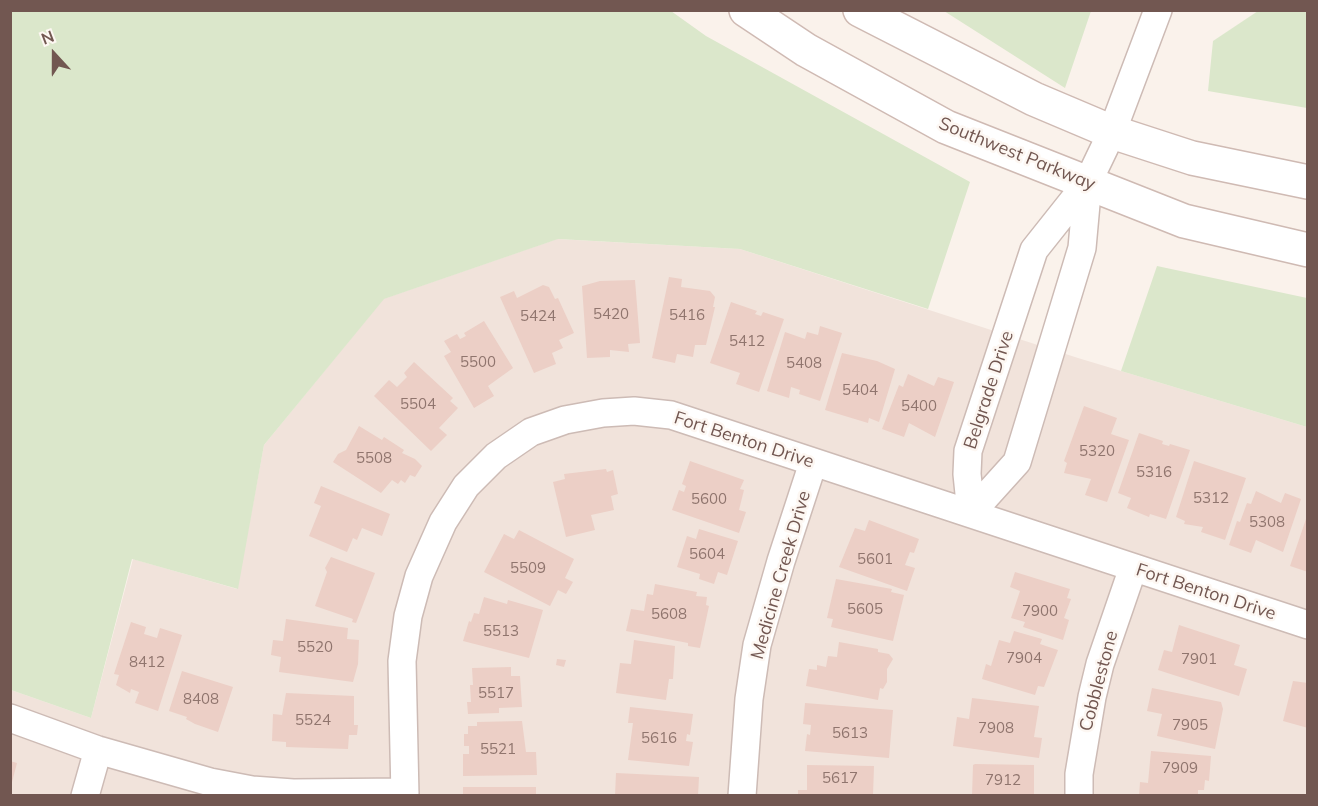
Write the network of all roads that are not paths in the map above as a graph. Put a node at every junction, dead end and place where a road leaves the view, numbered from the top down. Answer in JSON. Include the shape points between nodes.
{"nodes":[{"id":1,"x":746,"y":10,"type":"edge"},
{"id":2,"x":860,"y":10,"type":"edge"},
{"id":3,"x":1158,"y":10,"type":"edge"},
{"id":4,"x":1112,"y":132,"type":"junction"},
{"id":5,"x":1088,"y":182,"type":"junction"},
{"id":6,"x":1308,"y":182,"type":"edge"},
{"id":7,"x":1308,"y":250,"type":"edge"},
{"id":8,"x":813,"y":463,"type":"junction"},
{"id":9,"x":971,"y":513,"type":"junction"},
{"id":10,"x":1134,"y":568,"type":"junction"},
{"id":11,"x":1308,"y":625,"type":"edge"},
{"id":12,"x":10,"y":718,"type":"edge"},
{"id":13,"x":98,"y":750,"type":"junction"},
{"id":14,"x":405,"y":794,"type":"edge"},
{"id":15,"x":85,"y":795,"type":"edge"},
{"id":16,"x":742,"y":795,"type":"edge"},
{"id":17,"x":1079,"y":795,"type":"edge"}],
"edges":[{"from":1,"to":5,"type":"main road","name":"Southwest Parkway","via":[[806,50],[946,127]]},
{"from":2,"to":4,"type":"main road","via":[[1034,99]]},
{"from":3,"to":4,"type":"street","name":"Belgrade Drive"},
{"from":4,"to":5,"type":"street","name":"Belgrade Drive"},
{"from":4,"to":6,"type":"main road","via":[[1192,158]]},
{"from":5,"to":7,"type":"main road","name":"Southwest Parkway","via":[[1184,221]]},
{"from":5,"to":9,"type":"street","name":"Belgrade Drive","via":[[1082,248],[1017,462]]},
{"from":5,"to":9,"type":"street","name":"Belgrade Drive","via":[[1034,250],[968,451]]},
{"from":8,"to":9,"type":"street","name":"Fort Benton Drive"},
{"from":8,"to":14,"type":"street","name":"Fort Benton Drive","via":[[671,415],[633,411],[565,420],[531,432],[496,456],[465,486],[443,522],[419,576],[408,616],[402,661]]},
{"from":8,"to":16,"type":"street","name":"Medicine Creek Drive","via":[[757,645]]},
{"from":9,"to":10,"type":"street","name":"Fort Benton Drive"},
{"from":10,"to":11,"type":"street","name":"Fort Benton Drive"},
{"from":10,"to":17,"type":"street","name":"Cobblestone","via":[[1092,697]]},
{"from":12,"to":13,"type":"street"},
{"from":13,"to":14,"type":"street","via":[[252,790]]},
{"from":13,"to":15,"type":"street"}]}
